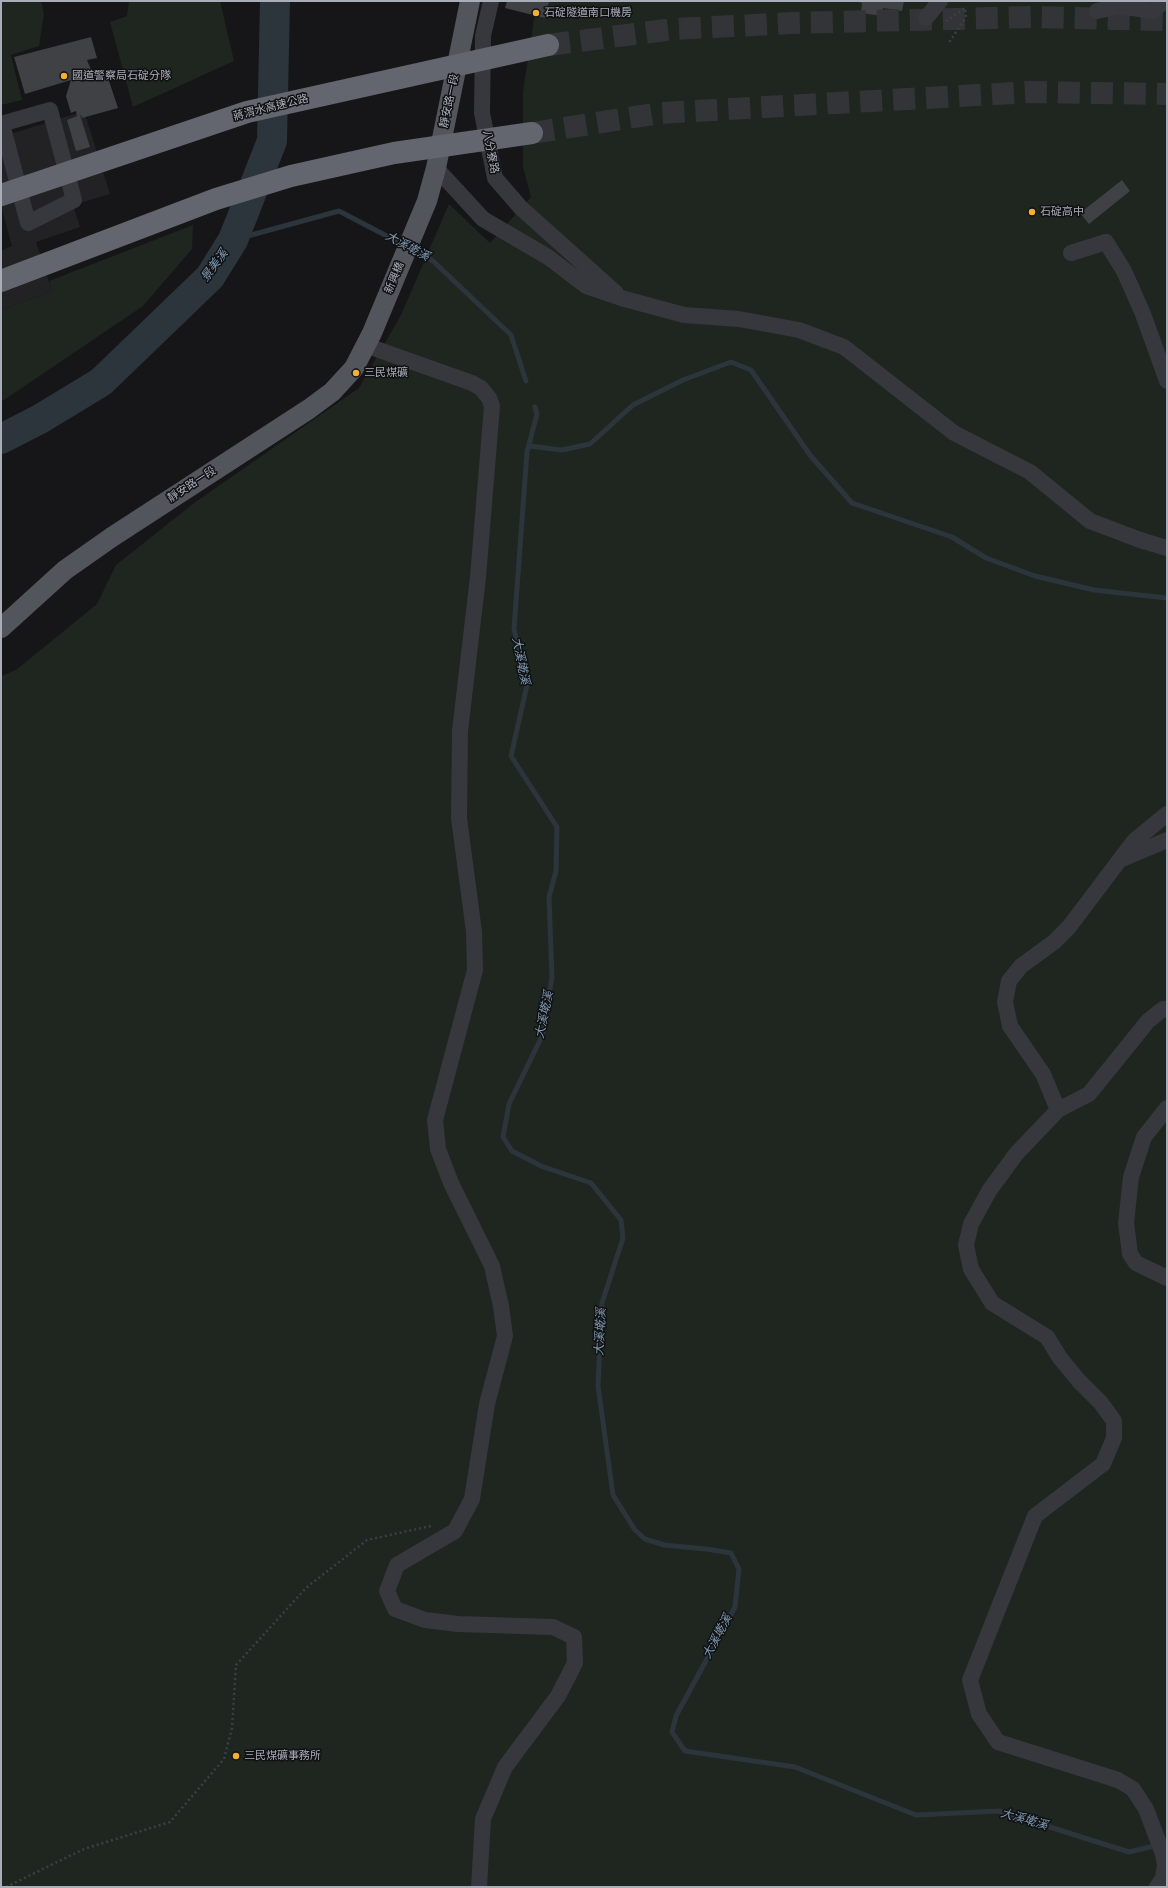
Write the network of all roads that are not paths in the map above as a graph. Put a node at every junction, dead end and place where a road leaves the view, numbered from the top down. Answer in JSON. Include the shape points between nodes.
{"nodes":[{"id":1,"x":470,"y":1,"type":"edge"},
{"id":2,"x":491,"y":1,"type":"edge"},
{"id":3,"x":940,"y":1,"type":"edge"},
{"id":4,"x":1164,"y":1,"type":"edge"},
{"id":5,"x":1098,"y":11,"type":"dead end"},
{"id":6,"x":926,"y":18,"type":"road end"},
{"id":7,"x":548,"y":45,"type":"tunnel mouth"},
{"id":8,"x":1,"y":124,"type":"edge"},
{"id":9,"x":532,"y":133,"type":"tunnel mouth"},
{"id":10,"x":436,"y":168,"type":"junction"},
{"id":11,"x":1,"y":195,"type":"edge"},
{"id":12,"x":427,"y":201,"type":"joint"},
{"id":13,"x":1071,"y":253,"type":"dead end"},
{"id":14,"x":1,"y":281,"type":"edge"},
{"id":15,"x":621,"y":298,"type":"junction"},
{"id":16,"x":369,"y":339,"type":"junction"},
{"id":17,"x":1167,"y":382,"type":"edge"},
{"id":18,"x":1167,"y":548,"type":"edge"},
{"id":19,"x":1,"y":628,"type":"edge"},
{"id":20,"x":1167,"y":814,"type":"edge"},
{"id":21,"x":1167,"y":840,"type":"edge"},
{"id":22,"x":1120,"y":860,"type":"junction"},
{"id":23,"x":1167,"y":1009,"type":"edge"},
{"id":24,"x":1167,"y":1108,"type":"edge"},
{"id":25,"x":1058,"y":1110,"type":"junction"},
{"id":26,"x":1167,"y":1278,"type":"edge"},
{"id":27,"x":479,"y":1887,"type":"edge"},
{"id":28,"x":1157,"y":1887,"type":"edge"}],
"edges":[{"from":1,"to":10,"type":"main road","name":"靜安路一段"},
{"from":2,"to":15,"type":"street","name":"八分寮路","via":[[484,36],[482,113],[495,178],[521,208]]},
{"from":3,"to":6,"type":"street"},
{"from":4,"to":5,"type":"street","via":[[1153,11],[1119,6]]},
{"from":7,"to":11,"type":"highway","name":"蔣渭水高速公路","bridge":true,"via":[[247,112]]},
{"from":8,"to":8,"type":"street","via":[[50,110],[74,200],[28,223]]},
{"from":9,"to":14,"type":"highway","bridge":true,"via":[[394,152],[292,176],[216,199]]},
{"from":10,"to":12,"type":"main road","name":"靜安路一段"},
{"from":10,"to":15,"type":"street","via":[[483,219],[548,257],[586,286]]},
{"from":12,"to":16,"type":"main road","name":"新興橋"},
{"from":13,"to":17,"type":"street","via":[[1106,242],[1124,271],[1143,314]]},
{"from":15,"to":18,"type":"street","via":[[684,315],[739,319],[799,330],[844,348],[954,433],[1030,472],[1090,521]]},
{"from":16,"to":19,"type":"main road","name":"靜安路一段","via":[[354,368],[332,392],[65,570]]},
{"from":16,"to":27,"type":"street","via":[[472,383],[481,388],[492,406],[478,577],[460,731],[459,818],[474,932],[475,970],[435,1120],[438,1149],[451,1183],[492,1266],[505,1336],[488,1404],[472,1499],[455,1531],[397,1565],[387,1591],[395,1609],[425,1620],[458,1624],[553,1627],[574,1637],[575,1662],[558,1696],[505,1767],[483,1819]]},
{"from":20,"to":22,"type":"street","via":[[1134,841]]},
{"from":21,"to":22,"type":"street"},
{"from":22,"to":25,"type":"street","via":[[1069,927],[1054,942],[1021,966],[1009,981],[1005,1002],[1010,1026],[1043,1074]]},
{"from":23,"to":25,"type":"street","via":[[1163,1009],[1148,1021],[1088,1094]]},
{"from":24,"to":26,"type":"street","via":[[1144,1138],[1131,1177],[1126,1223],[1130,1254],[1136,1263]]},
{"from":25,"to":28,"type":"street","via":[[1016,1154],[989,1191],[971,1224],[966,1245],[971,1269],[992,1303],[1047,1337],[1060,1358],[1114,1421],[1114,1438],[1103,1464],[1035,1516],[970,1680],[979,1714],[998,1742],[1118,1780],[1133,1790],[1146,1808],[1163,1854],[1163,1878]]}]}
